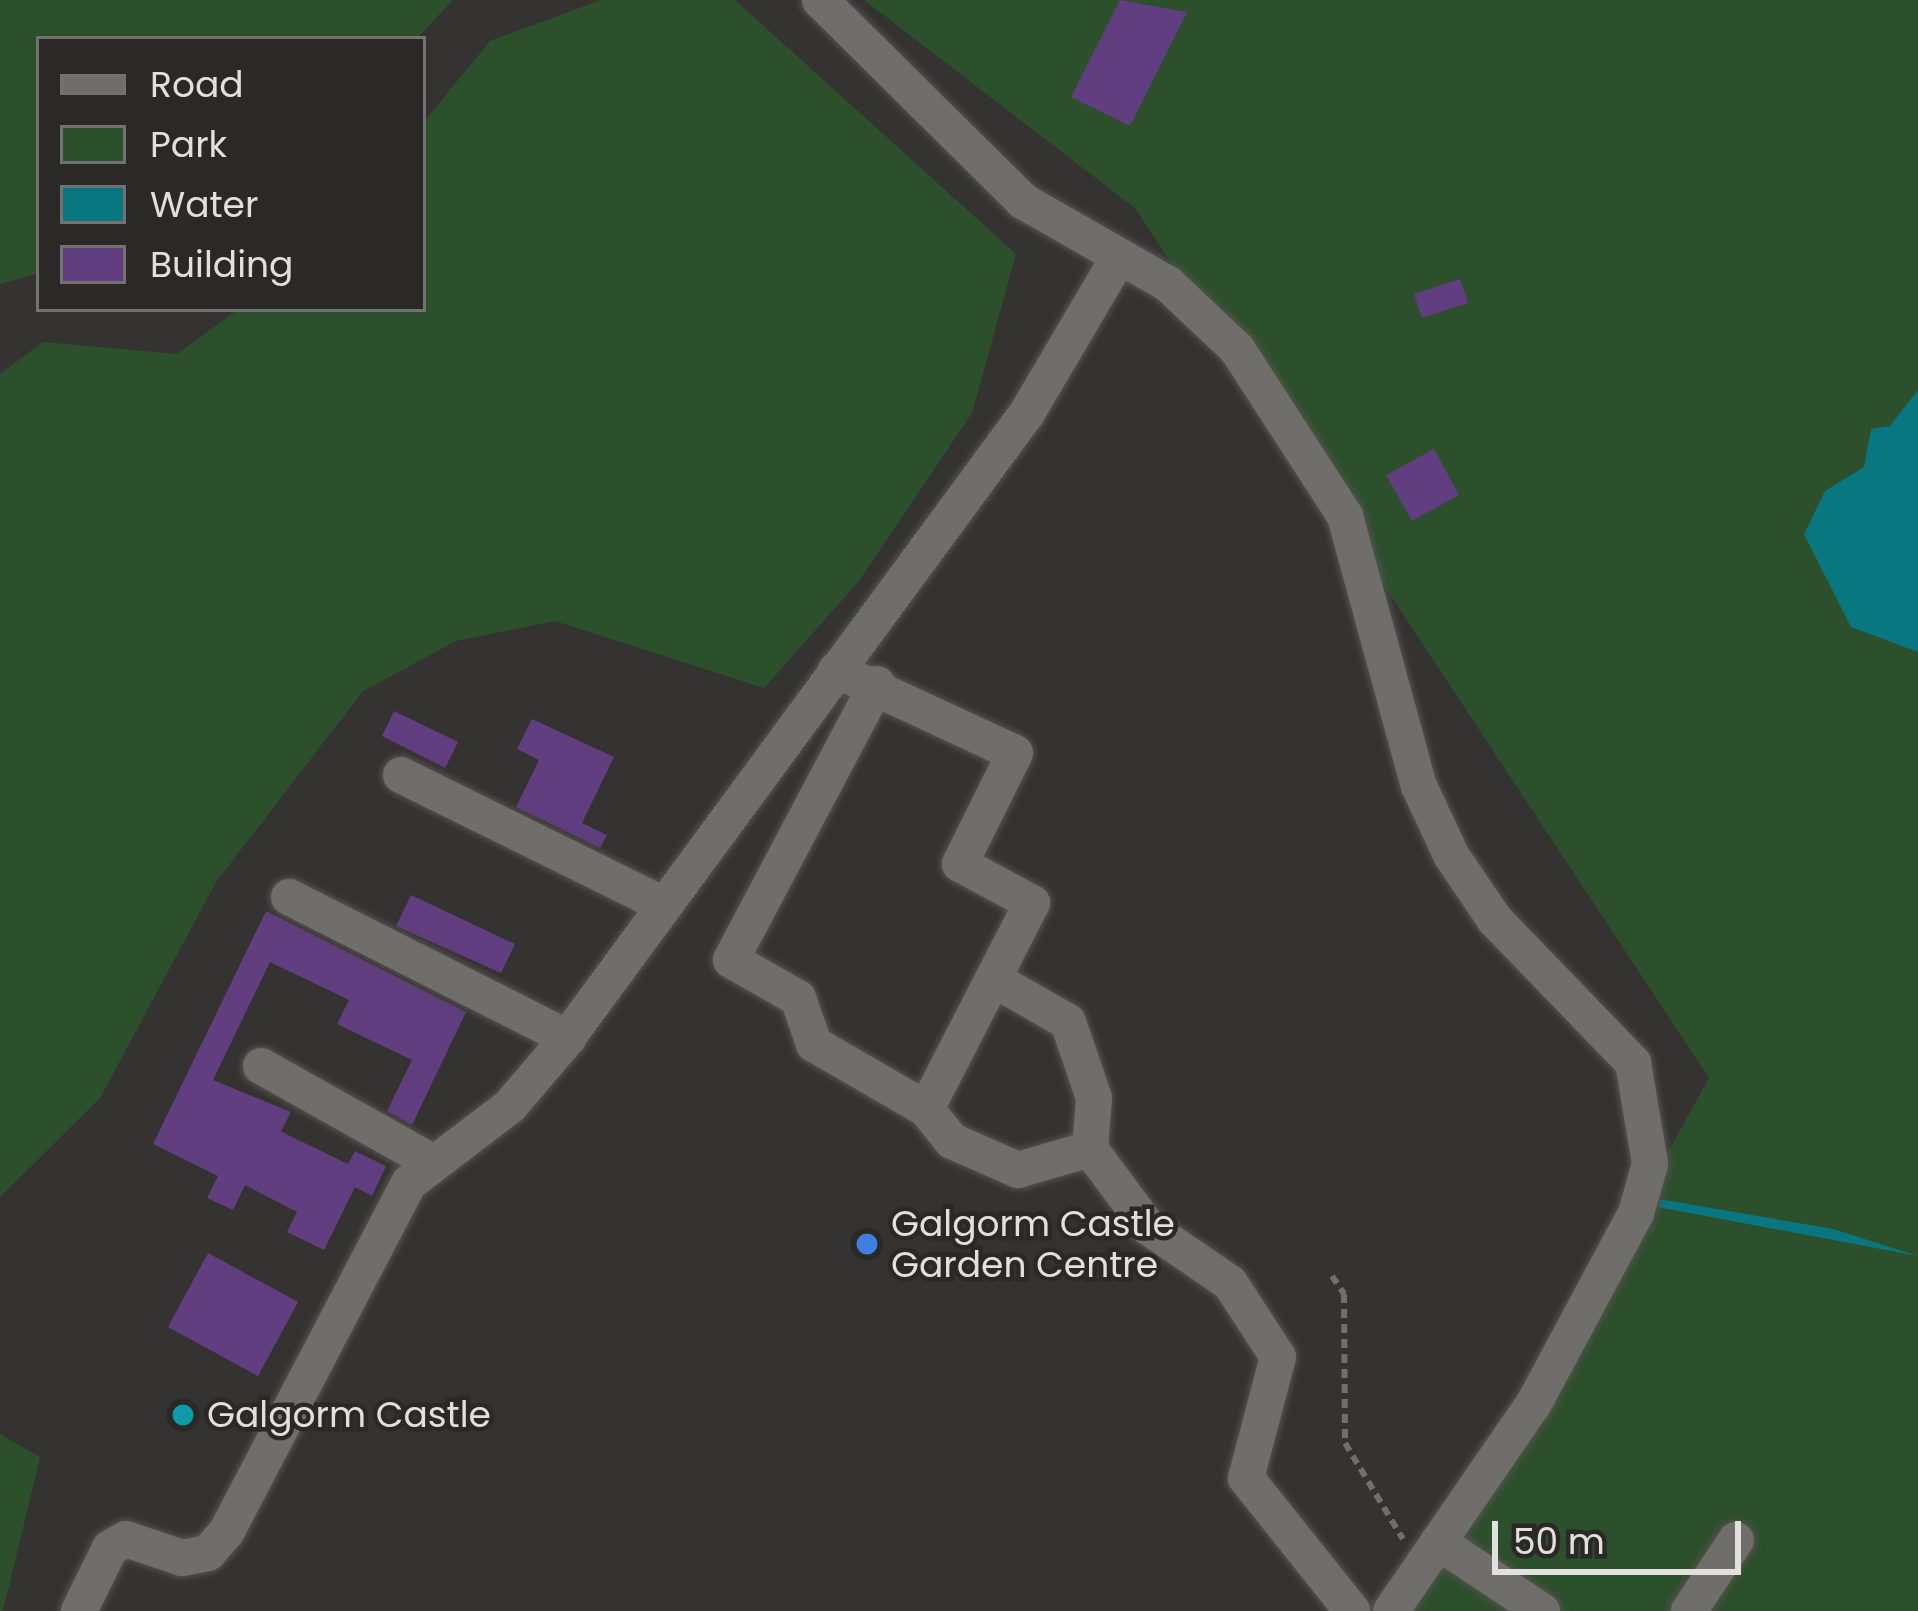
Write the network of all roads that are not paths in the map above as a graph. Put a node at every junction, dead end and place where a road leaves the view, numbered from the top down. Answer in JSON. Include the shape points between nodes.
{"nodes":[{"id":1,"x":820,"y":0,"type":"edge"},
{"id":2,"x":1117,"y":260,"type":"junction"},
{"id":3,"x":836,"y":670,"type":"junction"},
{"id":4,"x":877,"y":684,"type":"junction"},
{"id":5,"x":401,"y":775,"type":"dead end"},
{"id":6,"x":289,"y":897,"type":"dead end"},
{"id":7,"x":664,"y":905,"type":"junction"},
{"id":8,"x":993,"y":980,"type":"junction"},
{"id":9,"x":568,"y":1038,"type":"junction"},
{"id":10,"x":261,"y":1066,"type":"dead end"},
{"id":11,"x":926,"y":1109,"type":"junction"},
{"id":12,"x":1090,"y":1149,"type":"junction"},
{"id":13,"x":434,"y":1163,"type":"junction"},
{"id":14,"x":1736,"y":1540,"type":"dead end"},
{"id":15,"x":1429,"y":1555,"type":"junction"},
{"id":16,"x":79,"y":1611,"type":"edge"},
{"id":17,"x":1352,"y":1611,"type":"edge"},
{"id":18,"x":1390,"y":1611,"type":"edge"},
{"id":19,"x":1542,"y":1611,"type":"edge"},
{"id":20,"x":1689,"y":1611,"type":"edge"}],
"edges":[{"from":1,"to":2,"type":"lane","via":[[1023,200]]},
{"from":2,"to":3,"type":"lane","via":[[1027,412]]},
{"from":2,"to":15,"type":"lane","via":[[1202,316],[1294,426],[1345,516],[1419,786],[1451,855],[1495,920],[1601,1018],[1649,1110],[1636,1213],[1534,1403]]},
{"from":3,"to":4,"type":"lane"},
{"from":3,"to":7,"type":"lane"},
{"from":4,"to":8,"type":"lane","via":[[1015,753],[960,864],[1032,903]]},
{"from":4,"to":11,"type":"lane","via":[[730,960],[798,998],[814,1044]]},
{"from":5,"to":7,"type":"lane"},
{"from":6,"to":9,"type":"lane"},
{"from":7,"to":9,"type":"lane"},
{"from":8,"to":11,"type":"lane"},
{"from":8,"to":12,"type":"lane","via":[[1068,1022],[1094,1098]]},
{"from":9,"to":13,"type":"lane","via":[[510,1106]]},
{"from":10,"to":13,"type":"lane"},
{"from":11,"to":12,"type":"lane","via":[[952,1141],[1018,1170]]},
{"from":12,"to":17,"type":"lane","via":[[1148,1226],[1230,1283],[1278,1358],[1246,1478]]},
{"from":13,"to":16,"type":"lane","via":[[410,1183],[227,1531],[208,1553],[182,1558],[126,1539],[110,1548]]},
{"from":14,"to":20,"type":"lane"},
{"from":15,"to":18,"type":"lane"},
{"from":15,"to":19,"type":"lane"}]}
